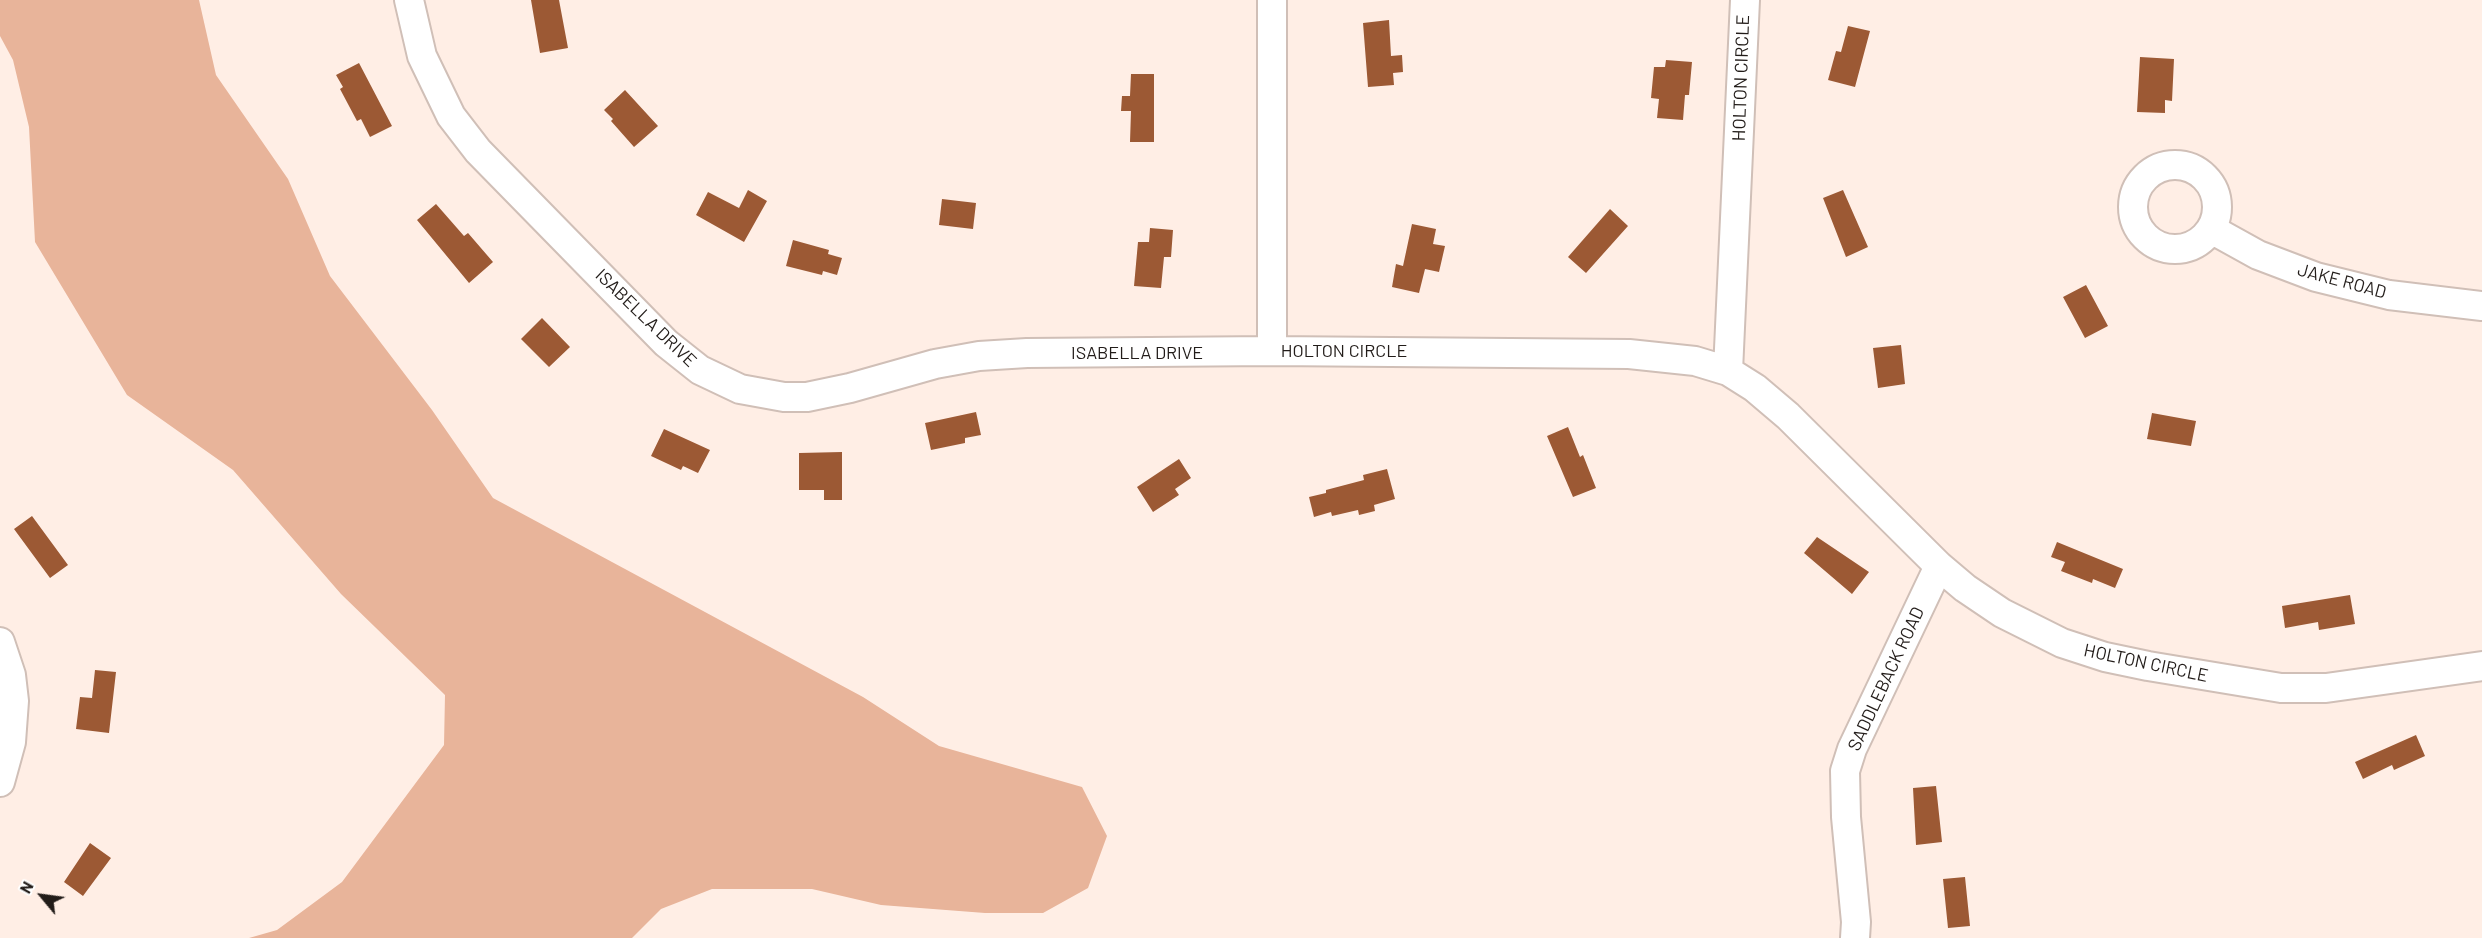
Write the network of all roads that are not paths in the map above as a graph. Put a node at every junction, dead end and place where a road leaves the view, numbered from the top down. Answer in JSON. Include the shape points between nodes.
{"nodes":[{"id":1,"x":410,"y":0,"type":"edge"},
{"id":2,"x":1272,"y":0,"type":"edge"},
{"id":3,"x":1745,"y":0,"type":"edge"},
{"id":4,"x":2211,"y":229,"type":"dead end"},
{"id":5,"x":2482,"y":306,"type":"edge"},
{"id":6,"x":1272,"y":351,"type":"junction"},
{"id":7,"x":1728,"y":371,"type":"junction"},
{"id":8,"x":1939,"y":566,"type":"junction"},
{"id":9,"x":0,"y":642,"type":"edge"},
{"id":10,"x":2482,"y":666,"type":"edge"},
{"id":11,"x":0,"y":782,"type":"edge"},
{"id":12,"x":1855,"y":938,"type":"edge"}],
"edges":[{"from":1,"to":6,"type":"street","name":"ISABELLA DRIVE","via":[[422,56],[451,116],[478,151],[666,343],[700,370],[740,389],[784,398],[818,395],[979,356]]},
{"from":2,"to":6,"type":"street","name":"HOLTON CIRCLE"},
{"from":3,"to":7,"type":"street","name":"HOLTON CIRCLE"},
{"from":4,"to":5,"type":"street","name":"JAKE ROAD","via":[[2258,255],[2316,277],[2389,295]]},
{"from":6,"to":7,"type":"street","name":"HOLTON CIRCLE","via":[[1629,354],[1673,357]]},
{"from":7,"to":8,"type":"street","name":"HOLTON CIRCLE","via":[[1788,416]]},
{"from":8,"to":10,"type":"street","name":"HOLTON CIRCLE","via":[[2002,613],[2041,634],[2105,657],[2148,666],[2270,686],[2326,688]]},
{"from":8,"to":12,"type":"street","name":"SADDLEBACK ROAD","via":[[1845,771]]},
{"from":9,"to":11,"type":"street","via":[[11,675],[14,701],[11,742]]}]}
